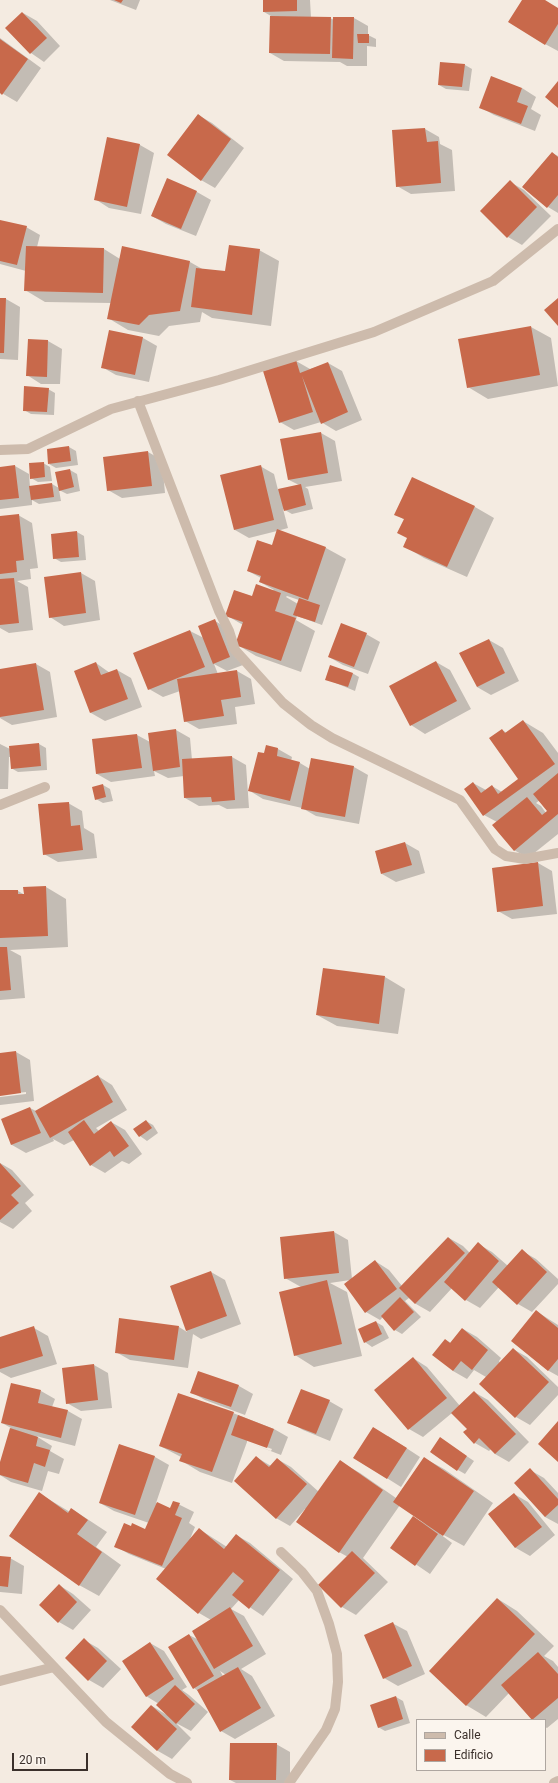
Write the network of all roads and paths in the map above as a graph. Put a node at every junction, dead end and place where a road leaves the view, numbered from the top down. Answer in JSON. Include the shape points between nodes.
{"nodes":[{"id":1,"x":558,"y":229,"type":"edge"},
{"id":2,"x":138,"y":401,"type":"junction"},
{"id":3,"x":0,"y":450,"type":"edge"},
{"id":4,"x":45,"y":787,"type":"dead end"},
{"id":5,"x":0,"y":805,"type":"edge"},
{"id":6,"x":558,"y":852,"type":"edge"},
{"id":7,"x":281,"y":1552,"type":"dead end"},
{"id":8,"x":0,"y":1610,"type":"edge"},
{"id":9,"x":54,"y":1667,"type":"junction"},
{"id":10,"x":0,"y":1681,"type":"edge"},
{"id":11,"x":558,"y":1781,"type":"edge"},
{"id":12,"x":187,"y":1783,"type":"edge"},
{"id":13,"x":289,"y":1783,"type":"edge"},
{"id":14,"x":554,"y":1783,"type":"edge"}],
"edges":[{"from":1,"to":2,"type":"street","via":[[493,280],[374,332],[219,380]]},
{"from":2,"to":3,"type":"street","via":[[111,409],[28,449]]},
{"from":2,"to":6,"type":"street","via":[[235,650],[283,703],[332,738],[460,800],[495,849],[506,856],[525,859]]},
{"from":4,"to":5,"type":"street"},
{"from":7,"to":13,"type":"street","via":[[317,1591],[337,1654],[338,1682],[335,1709],[326,1730]]},
{"from":8,"to":9,"type":"street"},
{"from":9,"to":10,"type":"street"},
{"from":9,"to":12,"type":"street","via":[[106,1722],[170,1774]]},
{"from":11,"to":14,"type":"street"}]}
